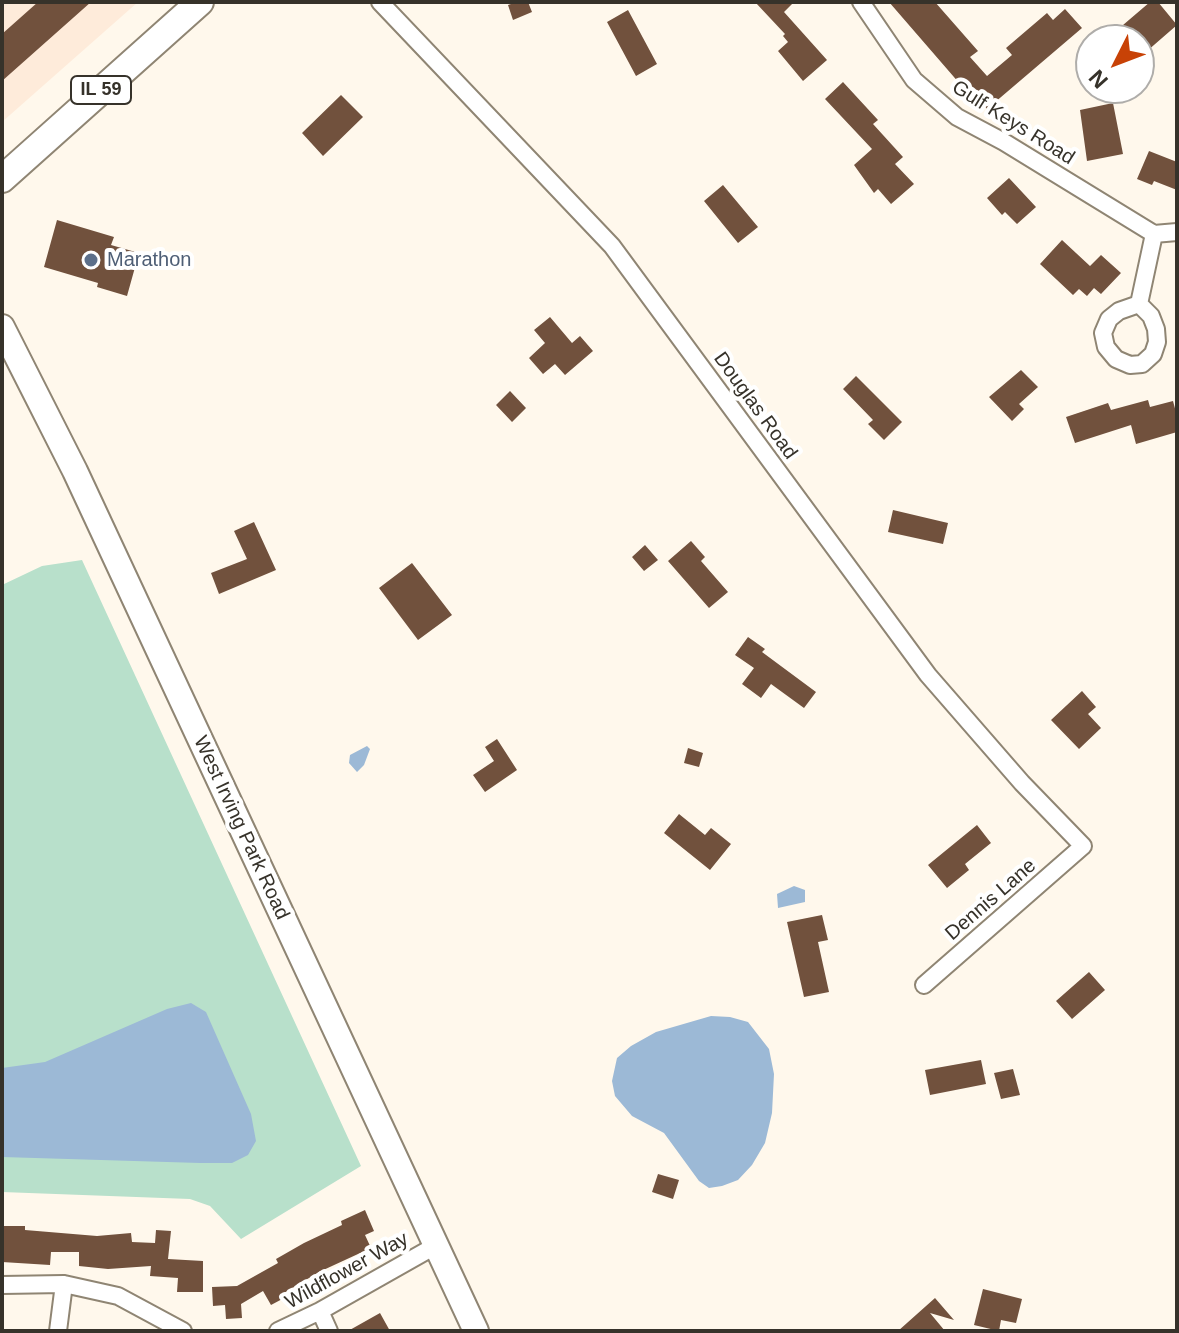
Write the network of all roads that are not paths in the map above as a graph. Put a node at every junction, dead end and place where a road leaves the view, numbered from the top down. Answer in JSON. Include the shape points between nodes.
{"nodes":[{"id":1,"x":200,"y":2,"type":"edge"},
{"id":2,"x":380,"y":2,"type":"edge"},
{"id":3,"x":861,"y":2,"type":"edge"},
{"id":4,"x":2,"y":179,"type":"edge"},
{"id":5,"x":1177,"y":232,"type":"edge"},
{"id":6,"x":1154,"y":234,"type":"junction"},
{"id":7,"x":1139,"y":304,"type":"dead end"},
{"id":8,"x":2,"y":327,"type":"edge"},
{"id":9,"x":1083,"y":846,"type":"joint"},
{"id":10,"x":924,"y":985,"type":"dead end"},
{"id":11,"x":435,"y":1246,"type":"junction"},
{"id":12,"x":64,"y":1284,"type":"junction"},
{"id":13,"x":2,"y":1285,"type":"edge"},
{"id":14,"x":320,"y":1311,"type":"junction"},
{"id":15,"x":58,"y":1331,"type":"edge"},
{"id":16,"x":183,"y":1331,"type":"edge"},
{"id":17,"x":278,"y":1331,"type":"edge"},
{"id":18,"x":329,"y":1331,"type":"edge"},
{"id":19,"x":476,"y":1331,"type":"edge"}],
"edges":[{"from":1,"to":4,"type":"main road","number":"IL 59"},
{"from":2,"to":9,"type":"street","name":"Douglas Road","via":[[612,246],[928,675]]},
{"from":3,"to":6,"type":"street","name":"Gulf Keys Road","via":[[914,80],[957,117]]},
{"from":5,"to":6,"type":"street"},
{"from":6,"to":7,"type":"street"},
{"from":8,"to":11,"type":"main road","name":"West Irving Park Road","via":[[75,471]]},
{"from":9,"to":10,"type":"street","name":"Dennis Lane"},
{"from":11,"to":14,"type":"street","name":"Wildflower Way"},
{"from":11,"to":19,"type":"main road","name":"West Irving Park Road"},
{"from":12,"to":13,"type":"street"},
{"from":12,"to":15,"type":"street"},
{"from":12,"to":16,"type":"street","via":[[118,1296]]},
{"from":14,"to":17,"type":"street","name":"Wildflower Way"},
{"from":14,"to":18,"type":"street"}]}
